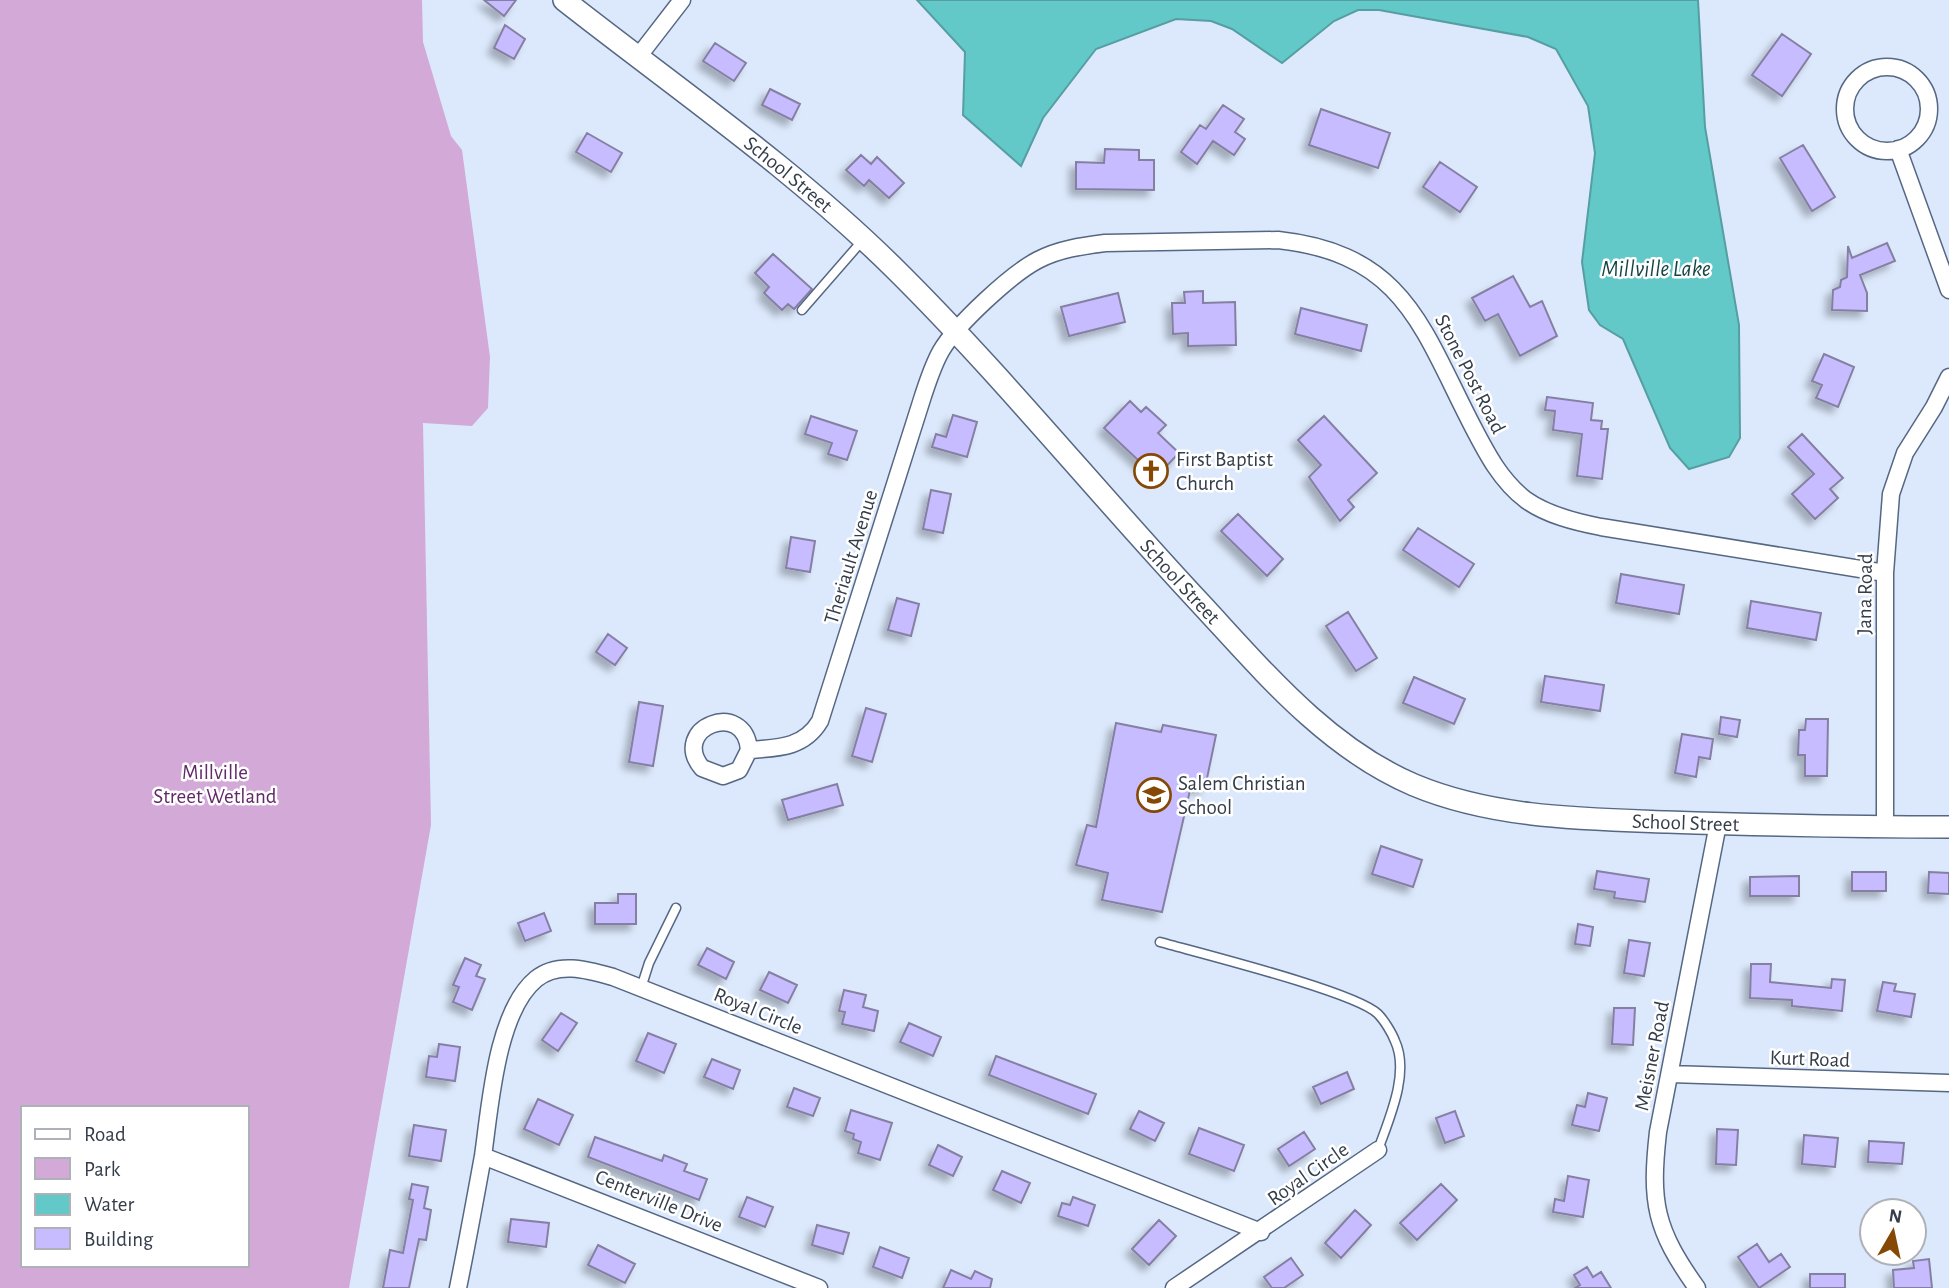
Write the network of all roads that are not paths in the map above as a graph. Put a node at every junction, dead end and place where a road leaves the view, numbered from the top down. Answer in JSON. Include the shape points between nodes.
{"nodes":[{"id":1,"x":564,"y":0,"type":"edge"},
{"id":2,"x":682,"y":0,"type":"edge"},
{"id":3,"x":638,"y":57,"type":"junction"},
{"id":4,"x":1898,"y":149,"type":"junction"},
{"id":5,"x":864,"y":239,"type":"junction"},
{"id":6,"x":1949,"y":290,"type":"edge"},
{"id":7,"x":802,"y":310,"type":"dead end"},
{"id":8,"x":956,"y":333,"type":"junction"},
{"id":9,"x":1949,"y":377,"type":"edge"},
{"id":10,"x":1885,"y":573,"type":"junction"},
{"id":11,"x":749,"y":750,"type":"dead end"},
{"id":12,"x":1718,"y":824,"type":"junction"},
{"id":13,"x":1885,"y":827,"type":"junction"},
{"id":14,"x":1949,"y":827,"type":"edge"},
{"id":15,"x":676,"y":908,"type":"dead end"},
{"id":16,"x":1160,"y":942,"type":"dead end"},
{"id":17,"x":641,"y":988,"type":"junction"},
{"id":18,"x":1670,"y":1074,"type":"junction"},
{"id":19,"x":1949,"y":1083,"type":"edge"},
{"id":20,"x":1378,"y":1150,"type":"joint"},
{"id":21,"x":483,"y":1156,"type":"junction"},
{"id":22,"x":1261,"y":1232,"type":"junction"},
{"id":23,"x":458,"y":1288,"type":"edge"},
{"id":24,"x":820,"y":1288,"type":"edge"},
{"id":25,"x":1174,"y":1288,"type":"edge"},
{"id":26,"x":1697,"y":1288,"type":"edge"}],
"edges":[{"from":1,"to":3,"type":"street","name":"School Street"},
{"from":2,"to":3,"type":"street"},
{"from":3,"to":5,"type":"street","name":"School Street","via":[[754,143]]},
{"from":4,"to":4,"type":"street","via":[[1921,133],[1929,107],[1926,93],[1908,72],[1882,67],[1857,79],[1849,90],[1845,118],[1850,131],[1871,148]]},
{"from":4,"to":6,"type":"street"},
{"from":5,"to":7,"type":"lane"},
{"from":5,"to":8,"type":"street","name":"School Street"},
{"from":8,"to":10,"type":"street","name":"Stone Post Road","via":[[1021,271],[1047,256],[1080,246],[1247,239],[1320,247],[1375,275],[1407,304],[1431,339],[1494,467],[1527,501],[1601,527]]},
{"from":8,"to":11,"type":"street","name":"Theriault Avenue","via":[[942,350],[923,396],[824,713],[816,728],[796,743]]},
{"from":8,"to":12,"type":"street","name":"School Street","via":[[1255,662],[1294,702],[1356,753],[1413,784],[1477,804],[1584,818]]},
{"from":9,"to":10,"type":"street","name":"Jana Road","via":[[1896,472]]},
{"from":10,"to":13,"type":"street","name":"Jana Road"},
{"from":12,"to":13,"type":"street","name":"School Street"},
{"from":12,"to":18,"type":"street","name":"Meisner Road"},
{"from":13,"to":14,"type":"street","name":"School Street"},
{"from":15,"to":17,"type":"lane"},
{"from":16,"to":20,"type":"lane","via":[[1339,995],[1377,1013],[1396,1042],[1398,1069],[1395,1098]]},
{"from":17,"to":21,"type":"street","name":"Royal Circle","via":[[575,968],[536,978],[507,1030]]},
{"from":17,"to":22,"type":"street","name":"Royal Circle"},
{"from":18,"to":19,"type":"street","name":"Kurt Road"},
{"from":18,"to":26,"type":"street","name":"Meisner Road","via":[[1654,1170],[1656,1209],[1668,1243]]},
{"from":20,"to":22,"type":"street","name":"Royal Circle"},
{"from":21,"to":23,"type":"street","name":"Royal Circle"},
{"from":21,"to":24,"type":"street","name":"Centerville Drive"},
{"from":22,"to":25,"type":"street","name":"Royal Circle"}]}
